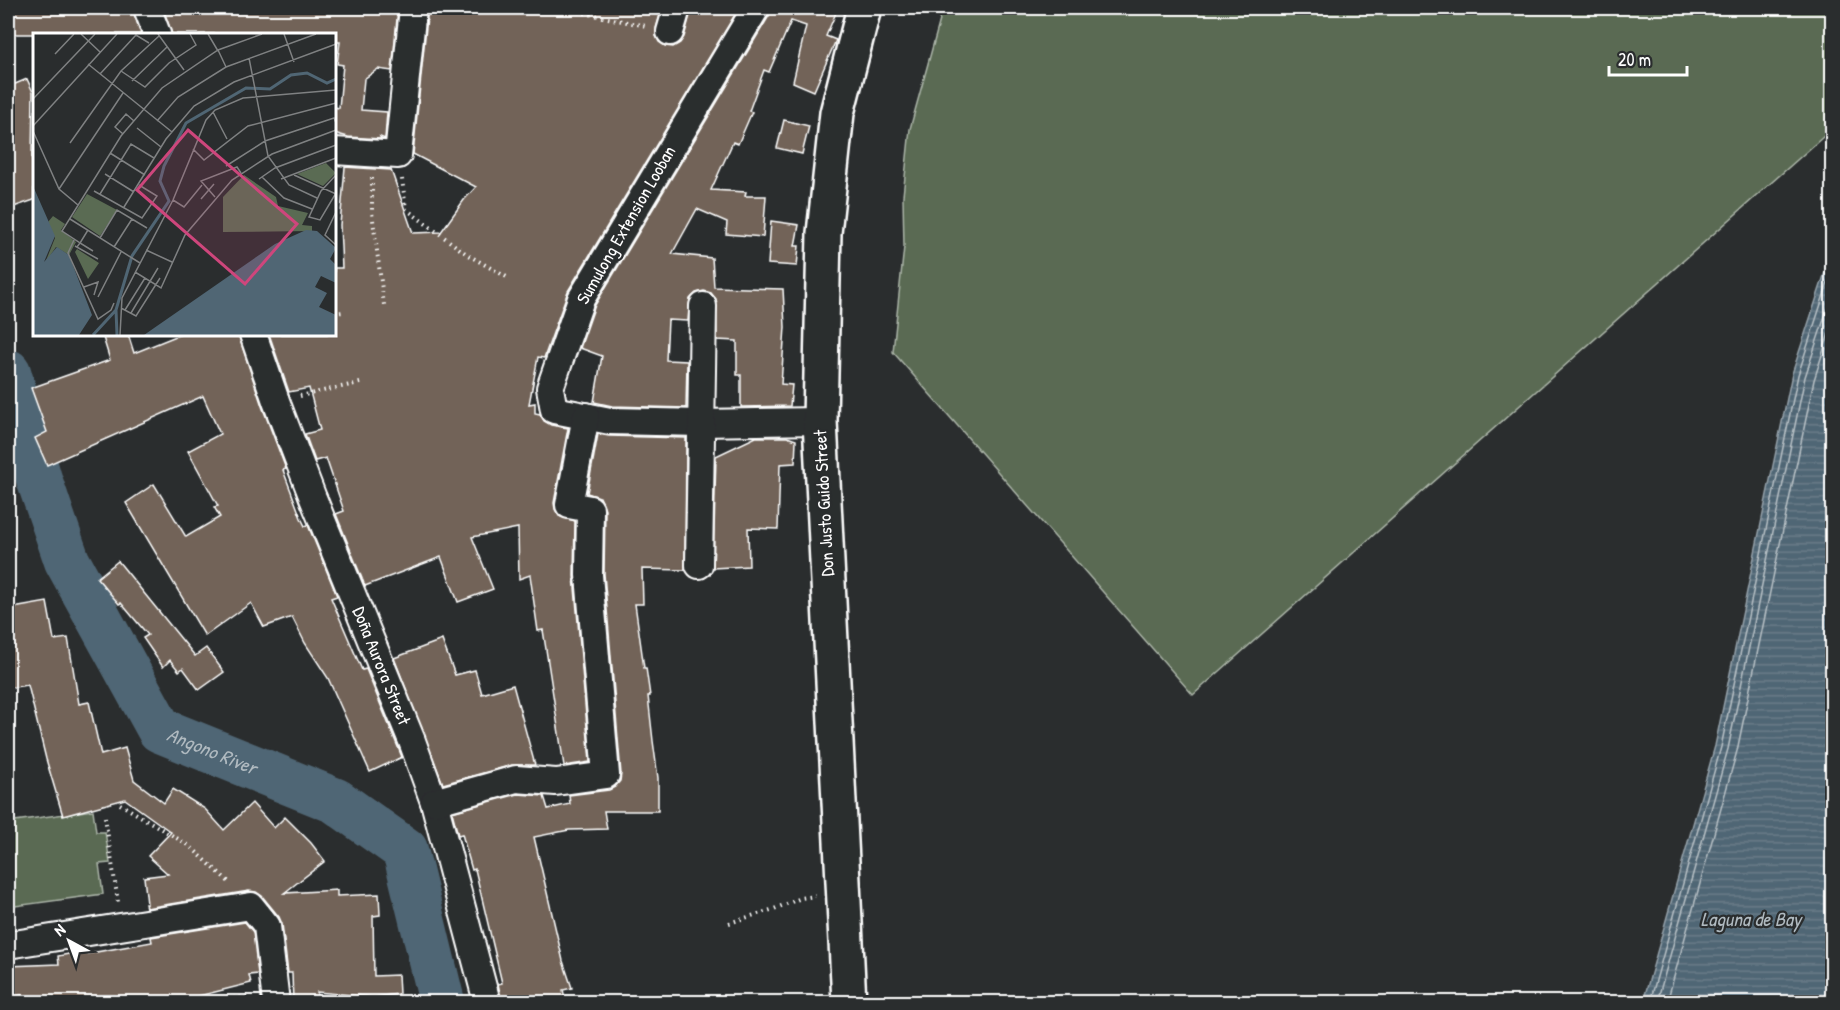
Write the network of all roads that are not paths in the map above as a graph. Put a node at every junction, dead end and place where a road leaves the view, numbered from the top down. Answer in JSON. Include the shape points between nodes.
{"nodes":[{"id":1,"x":147,"y":8,"type":"edge"},
{"id":2,"x":413,"y":8,"type":"edge"},
{"id":3,"x":677,"y":8,"type":"edge"},
{"id":4,"x":756,"y":8,"type":"edge"},
{"id":5,"x":864,"y":8,"type":"edge"},
{"id":6,"x":670,"y":32,"type":"road end"},
{"id":7,"x":157,"y":33,"type":"edge"},
{"id":8,"x":336,"y":151,"type":"edge"},
{"id":9,"x":703,"y":306,"type":"dead end"},
{"id":10,"x":254,"y":336,"type":"edge"},
{"id":11,"x":586,"y":416,"type":"junction"},
{"id":12,"x":820,"y":422,"type":"junction"},
{"id":13,"x":701,"y":423,"type":"junction"},
{"id":14,"x":699,"y":565,"type":"dead end"},
{"id":15,"x":434,"y":802,"type":"junction"},
{"id":16,"x":8,"y":945,"type":"edge"},
{"id":17,"x":276,"y":997,"type":"edge"},
{"id":18,"x":488,"y":1002,"type":"edge"},
{"id":19,"x":849,"y":1002,"type":"edge"}],
"edges":[{"from":1,"to":7,"type":"street"},
{"from":2,"to":8,"type":"street","via":[[398,155]]},
{"from":3,"to":6,"type":"street"},
{"from":4,"to":11,"type":"street","name":"Sumulong Extension Looban","via":[[581,300],[550,388],[554,411]]},
{"from":5,"to":12,"type":"street","name":"Don Justo Guido Street","via":[[836,124],[824,233]]},
{"from":9,"to":13,"type":"street"},
{"from":10,"to":15,"type":"street","name":"Doña Aurora Street"},
{"from":11,"to":13,"type":"street","name":"Sumulong Extension Looban"},
{"from":11,"to":15,"type":"street","via":[[569,505],[590,509],[589,575],[606,775],[556,782],[516,779]]},
{"from":12,"to":13,"type":"street","name":"Sumulong Extension Looban"},
{"from":12,"to":19,"type":"street","name":"Don Justo Guido Street"},
{"from":13,"to":14,"type":"street"},
{"from":15,"to":18,"type":"street","name":"Doña Aurora Street"},
{"from":16,"to":17,"type":"street","via":[[251,906],[267,926]]}]}
